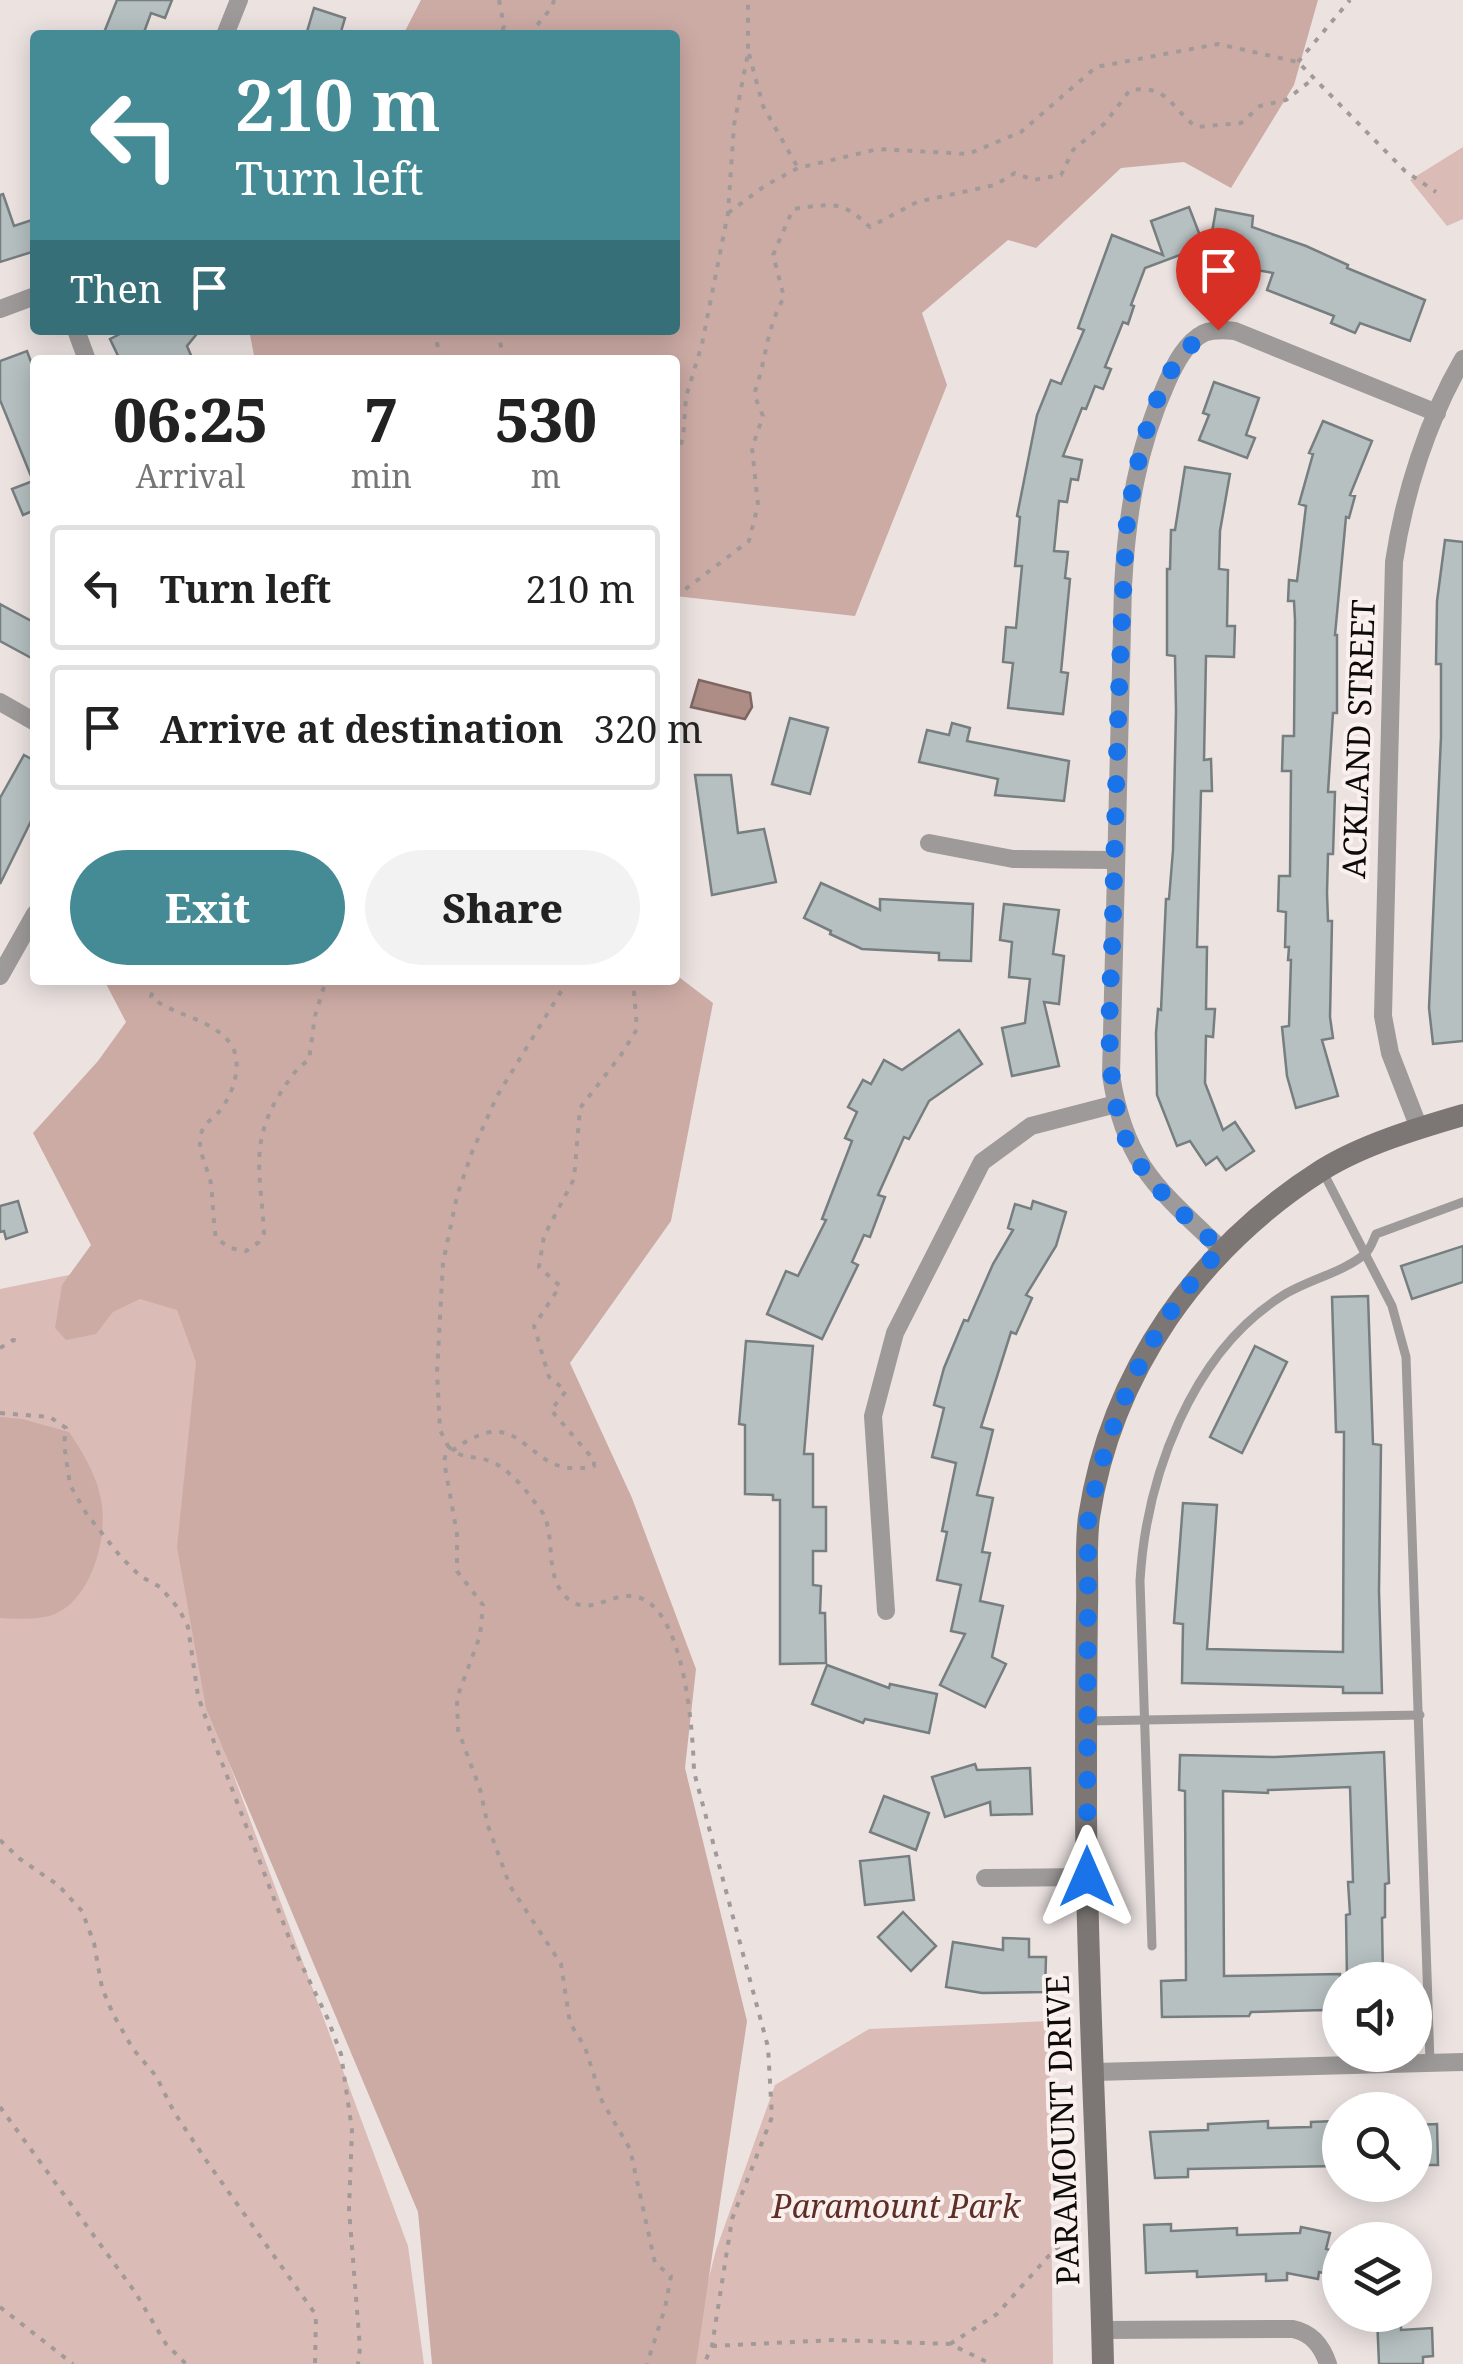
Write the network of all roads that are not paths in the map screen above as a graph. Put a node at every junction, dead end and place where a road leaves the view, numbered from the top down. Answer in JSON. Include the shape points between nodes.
{"nodes":[{"id":1,"x":239,"y":0,"type":"edge"},
{"id":2,"x":227,"y":30,"type":"edge"},
{"id":3,"x":30,"y":298,"type":"edge"},
{"id":4,"x":0,"y":309,"type":"edge"},
{"id":5,"x":1463,"y":359,"type":"edge"},
{"id":6,"x":1437,"y":413,"type":"junction"},
{"id":7,"x":0,"y":702,"type":"edge"},
{"id":8,"x":30,"y":719,"type":"edge"},
{"id":9,"x":929,"y":844,"type":"dead end"},
{"id":10,"x":1114,"y":860,"type":"junction"},
{"id":11,"x":30,"y":923,"type":"edge"},
{"id":12,"x":0,"y":976,"type":"edge"},
{"id":13,"x":1116,"y":1104,"type":"junction"},
{"id":14,"x":1463,"y":1115,"type":"edge"},
{"id":15,"x":1419,"y":1128,"type":"junction"},
{"id":16,"x":1322,"y":1170,"type":"junction"},
{"id":17,"x":1463,"y":1202,"type":"edge"},
{"id":18,"x":1221,"y":1249,"type":"junction"},
{"id":19,"x":1366,"y":1253,"type":"junction"},
{"id":20,"x":886,"y":1611,"type":"dead end"},
{"id":21,"x":1420,"y":1715,"type":"junction"},
{"id":22,"x":1086,"y":1721,"type":"junction"},
{"id":23,"x":1146,"y":1722,"type":"junction"},
{"id":24,"x":1087,"y":1877,"type":"junction"},
{"id":25,"x":985,"y":1878,"type":"dead end"},
{"id":26,"x":1152,"y":1946,"type":"dead end"},
{"id":27,"x":1427,"y":1962,"type":"edge"},
{"id":28,"x":1432,"y":2062,"type":"edge"},
{"id":29,"x":1463,"y":2062,"type":"edge"},
{"id":30,"x":1322,"y":2065,"type":"edge"},
{"id":31,"x":1095,"y":2072,"type":"junction"},
{"id":32,"x":1102,"y":2330,"type":"junction"},
{"id":33,"x":1103,"y":2364,"type":"edge"},
{"id":34,"x":1328,"y":2364,"type":"edge"}],
"edges":[{"from":1,"to":2,"type":"street"},
{"from":3,"to":4,"type":"street"},
{"from":5,"to":6,"type":"street","name":"ACKLAND STREET"},
{"from":6,"to":10,"type":"street","via":[[1235,331],[1202,334],[1182,354],[1152,415],[1127,522]]},
{"from":6,"to":15,"type":"street","name":"ACKLAND STREET","via":[[1408,494],[1394,562],[1382,996],[1390,1053]]},
{"from":7,"to":8,"type":"street"},
{"from":9,"to":10,"type":"street","via":[[1013,859]]},
{"from":10,"to":13,"type":"street"},
{"from":11,"to":12,"type":"street"},
{"from":13,"to":18,"type":"street","via":[[1140,1165]]},
{"from":13,"to":20,"type":"street","via":[[1031,1126],[982,1162],[896,1333],[873,1416]]},
{"from":14,"to":15,"type":"street","name":"PARAMOUNT DRIVE"},
{"from":15,"to":16,"type":"street","name":"PARAMOUNT DRIVE"},
{"from":16,"to":18,"type":"street","name":"PARAMOUNT DRIVE"},
{"from":16,"to":19,"type":"lane"},
{"from":17,"to":19,"type":"lane","via":[[1376,1234]]},
{"from":18,"to":22,"type":"street","name":"PARAMOUNT DRIVE","via":[[1165,1318],[1114,1417],[1099,1465],[1088,1521]]},
{"from":19,"to":21,"type":"lane","via":[[1392,1306],[1406,1357]]},
{"from":19,"to":23,"type":"lane","via":[[1284,1294],[1236,1331],[1211,1364],[1166,1454],[1142,1540]]},
{"from":21,"to":23,"type":"lane"},
{"from":21,"to":27,"type":"lane"},
{"from":22,"to":23,"type":"lane"},
{"from":22,"to":24,"type":"street","name":"PARAMOUNT DRIVE"},
{"from":23,"to":26,"type":"lane"},
{"from":24,"to":25,"type":"street"},
{"from":24,"to":31,"type":"street","name":"PARAMOUNT DRIVE"},
{"from":28,"to":29,"type":"street"},
{"from":30,"to":31,"type":"street"},
{"from":31,"to":32,"type":"street","name":"PARAMOUNT DRIVE"},
{"from":32,"to":33,"type":"street","name":"PARAMOUNT DRIVE"},
{"from":32,"to":34,"type":"street","via":[[1293,2329],[1323,2349]]}]}
